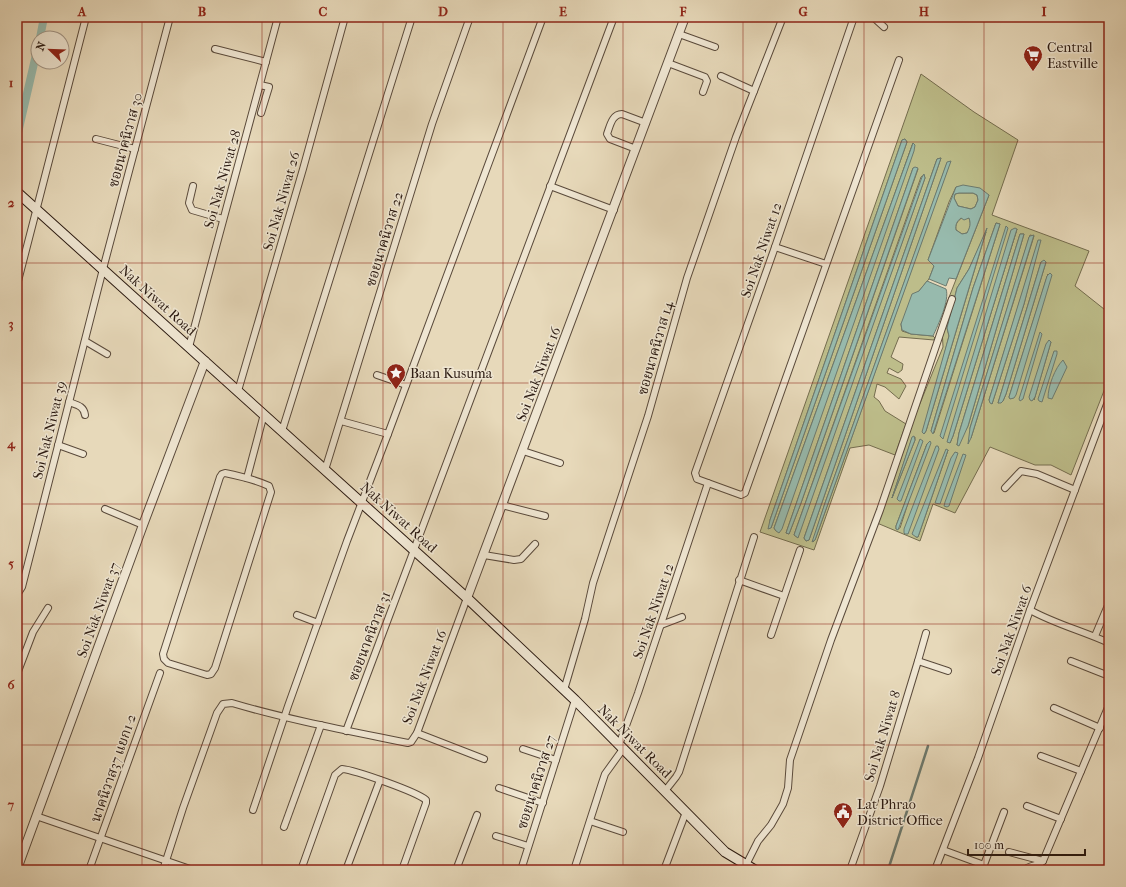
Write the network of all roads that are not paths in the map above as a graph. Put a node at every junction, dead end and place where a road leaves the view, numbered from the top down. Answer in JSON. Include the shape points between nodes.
{"nodes":[{"id":1,"x":86,"y":17,"type":"edge"},
{"id":2,"x":170,"y":17,"type":"edge"},
{"id":3,"x":278,"y":17,"type":"edge"},
{"id":4,"x":346,"y":17,"type":"edge"},
{"id":5,"x":412,"y":17,"type":"edge"},
{"id":6,"x":470,"y":17,"type":"edge"},
{"id":7,"x":543,"y":17,"type":"edge"},
{"id":8,"x":614,"y":17,"type":"edge"},
{"id":9,"x":686,"y":17,"type":"edge"},
{"id":10,"x":783,"y":17,"type":"edge"},
{"id":11,"x":854,"y":17,"type":"edge"},
{"id":12,"x":873,"y":17,"type":"edge"},
{"id":13,"x":884,"y":27,"type":"dead end"},
{"id":14,"x":679,"y":34,"type":"junction"},
{"id":15,"x":715,"y":46,"type":"dead end"},
{"id":16,"x":215,"y":49,"type":"dead end"},
{"id":17,"x":898,"y":60,"type":"dead end"},
{"id":18,"x":266,"y":62,"type":"junction"},
{"id":19,"x":668,"y":63,"type":"junction"},
{"id":20,"x":721,"y":76,"type":"dead end"},
{"id":21,"x":260,"y":85,"type":"junction"},
{"id":22,"x":754,"y":90,"type":"junction"},
{"id":23,"x":703,"y":92,"type":"dead end"},
{"id":24,"x":262,"y":113,"type":"dead end"},
{"id":25,"x":646,"y":122,"type":"junction"},
{"id":26,"x":96,"y":139,"type":"dead end"},
{"id":27,"x":135,"y":149,"type":"junction"},
{"id":28,"x":636,"y":149,"type":"junction"},
{"id":29,"x":193,"y":186,"type":"dead end"},
{"id":30,"x":550,"y":186,"type":"junction"},
{"id":31,"x":17,"y":192,"type":"edge"},
{"id":32,"x":36,"y":209,"type":"junction"},
{"id":33,"x":614,"y":210,"type":"junction"},
{"id":34,"x":223,"y":219,"type":"junction"},
{"id":35,"x":775,"y":247,"type":"junction"},
{"id":36,"x":826,"y":264,"type":"junction"},
{"id":37,"x":103,"y":269,"type":"junction"},
{"id":38,"x":17,"y":285,"type":"edge"},
{"id":39,"x":952,"y":299,"type":"dead end"},
{"id":40,"x":85,"y":341,"type":"junction"},
{"id":41,"x":189,"y":347,"type":"junction"},
{"id":42,"x":107,"y":354,"type":"dead end"},
{"id":43,"x":205,"y":361,"type":"junction"},
{"id":44,"x":377,"y":375,"type":"dead end"},
{"id":45,"x":406,"y":385,"type":"junction"},
{"id":46,"x":238,"y":391,"type":"junction"},
{"id":47,"x":1109,"y":398,"type":"edge"},
{"id":48,"x":69,"y":402,"type":"junction"},
{"id":49,"x":264,"y":414,"type":"junction"},
{"id":50,"x":85,"y":415,"type":"dead end"},
{"id":51,"x":341,"y":422,"type":"junction"},
{"id":52,"x":282,"y":431,"type":"junction"},
{"id":53,"x":388,"y":434,"type":"junction"},
{"id":54,"x":58,"y":445,"type":"junction"},
{"id":55,"x":523,"y":451,"type":"junction"},
{"id":56,"x":84,"y":454,"type":"dead end"},
{"id":57,"x":560,"y":463,"type":"dead end"},
{"id":58,"x":325,"y":470,"type":"junction"},
{"id":59,"x":246,"y":478,"type":"junction"},
{"id":60,"x":708,"y":483,"type":"junction"},
{"id":61,"x":1005,"y":488,"type":"dead end"},
{"id":62,"x":1075,"y":490,"type":"junction"},
{"id":63,"x":362,"y":503,"type":"junction"},
{"id":64,"x":502,"y":505,"type":"junction"},
{"id":65,"x":105,"y":510,"type":"dead end"},
{"id":66,"x":545,"y":516,"type":"dead end"},
{"id":67,"x":143,"y":525,"type":"junction"},
{"id":68,"x":754,"y":537,"type":"dead end"},
{"id":69,"x":535,"y":544,"type":"dead end"},
{"id":70,"x":800,"y":550,"type":"dead end"},
{"id":71,"x":415,"y":551,"type":"junction"},
{"id":72,"x":484,"y":555,"type":"junction"},
{"id":73,"x":739,"y":580,"type":"junction"},
{"id":74,"x":17,"y":595,"type":"edge"},
{"id":75,"x":784,"y":596,"type":"junction"},
{"id":76,"x":467,"y":598,"type":"junction"},
{"id":77,"x":1109,"y":603,"type":"edge"},
{"id":78,"x":48,"y":608,"type":"dead end"},
{"id":79,"x":1030,"y":610,"type":"junction"},
{"id":80,"x":297,"y":615,"type":"dead end"},
{"id":81,"x":682,"y":617,"type":"dead end"},
{"id":82,"x":318,"y":623,"type":"junction"},
{"id":83,"x":661,"y":625,"type":"junction"},
{"id":84,"x":926,"y":633,"type":"dead end"},
{"id":85,"x":770,"y":635,"type":"dead end"},
{"id":86,"x":1095,"y":636,"type":"junction"},
{"id":87,"x":1109,"y":643,"type":"edge"},
{"id":88,"x":918,"y":661,"type":"junction"},
{"id":89,"x":1071,"y":661,"type":"dead end"},
{"id":90,"x":948,"y":671,"type":"dead end"},
{"id":91,"x":160,"y":673,"type":"dead end"},
{"id":92,"x":17,"y":674,"type":"edge"},
{"id":93,"x":1109,"y":676,"type":"edge"},
{"id":94,"x":564,"y":690,"type":"junction"},
{"id":95,"x":575,"y":700,"type":"junction"},
{"id":96,"x":1109,"y":705,"type":"edge"},
{"id":97,"x":1054,"y":708,"type":"dead end"},
{"id":98,"x":285,"y":717,"type":"junction"},
{"id":99,"x":321,"y":725,"type":"junction"},
{"id":100,"x":1100,"y":728,"type":"junction"},
{"id":101,"x":346,"y":731,"type":"junction"},
{"id":102,"x":415,"y":736,"type":"junction"},
{"id":103,"x":621,"y":747,"type":"junction"},
{"id":104,"x":523,"y":749,"type":"dead end"},
{"id":105,"x":1041,"y":756,"type":"dead end"},
{"id":106,"x":484,"y":759,"type":"dead end"},
{"id":107,"x":556,"y":760,"type":"junction"},
{"id":108,"x":1081,"y":771,"type":"junction"},
{"id":109,"x":380,"y":780,"type":"junction"},
{"id":110,"x":499,"y":788,"type":"dead end"},
{"id":111,"x":665,"y":791,"type":"junction"},
{"id":112,"x":543,"y":802,"type":"junction"},
{"id":113,"x":1027,"y":806,"type":"dead end"},
{"id":114,"x":253,"y":810,"type":"dead end"},
{"id":115,"x":686,"y":812,"type":"junction"},
{"id":116,"x":1004,"y":812,"type":"dead end"},
{"id":117,"x":477,"y":814,"type":"dead end"},
{"id":118,"x":36,"y":816,"type":"junction"},
{"id":119,"x":1061,"y":819,"type":"junction"},
{"id":120,"x":590,"y":821,"type":"junction"},
{"id":121,"x":284,"y":827,"type":"dead end"},
{"id":122,"x":623,"y":832,"type":"dead end"},
{"id":123,"x":496,"y":836,"type":"dead end"},
{"id":124,"x":101,"y":839,"type":"junction"},
{"id":125,"x":528,"y":846,"type":"junction"},
{"id":126,"x":943,"y":850,"type":"junction"},
{"id":127,"x":1010,"y":852,"type":"dead end"},
{"id":128,"x":166,"y":860,"type":"junction"},
{"id":129,"x":1043,"y":861,"type":"junction"},
{"id":130,"x":746,"y":865,"type":"junction"},
{"id":131,"x":983,"y":868,"type":"edge"},
{"id":132,"x":17,"y":869,"type":"edge"},
{"id":133,"x":89,"y":870,"type":"edge"},
{"id":134,"x":163,"y":870,"type":"edge"},
{"id":135,"x":193,"y":870,"type":"edge"},
{"id":136,"x":300,"y":870,"type":"edge"},
{"id":137,"x":346,"y":870,"type":"edge"},
{"id":138,"x":402,"y":870,"type":"edge"},
{"id":139,"x":456,"y":870,"type":"edge"},
{"id":140,"x":520,"y":870,"type":"edge"},
{"id":141,"x":574,"y":870,"type":"edge"},
{"id":142,"x":664,"y":870,"type":"edge"},
{"id":143,"x":755,"y":870,"type":"edge"},
{"id":144,"x":850,"y":870,"type":"edge"},
{"id":145,"x":935,"y":870,"type":"edge"},
{"id":146,"x":1024,"y":870,"type":"edge"}],
"edges":[{"from":1,"to":32,"type":"street"},
{"from":2,"to":27,"type":"street","name":"ซอยนาคนิวาส 30"},
{"from":3,"to":18,"type":"street","name":"Soi Nak Niwat 28"},
{"from":4,"to":46,"type":"street","name":"Soi Nak Niwat 26"},
{"from":5,"to":52,"type":"street"},
{"from":6,"to":51,"type":"street","name":"ซอยนาคนิวาส 22","via":[[432,124]]},
{"from":7,"to":45,"type":"street"},
{"from":8,"to":30,"type":"street","name":"ซอยนาคนิวาส 31"},
{"from":9,"to":14,"type":"street","name":"Soi Nak Niwat 16"},
{"from":10,"to":22,"type":"street","name":"ซอยนาคนิวาส 14"},
{"from":11,"to":35,"type":"street","name":"Soi Nak Niwat 12"},
{"from":12,"to":13,"type":"street"},
{"from":14,"to":15,"type":"street"},
{"from":14,"to":19,"type":"street","name":"Soi Nak Niwat 16"},
{"from":16,"to":18,"type":"street"},
{"from":17,"to":36,"type":"street"},
{"from":18,"to":21,"type":"street","name":"Soi Nak Niwat 28"},
{"from":19,"to":23,"type":"street","via":[[705,77],[707,81]]},
{"from":19,"to":25,"type":"street","name":"Soi Nak Niwat 16"},
{"from":20,"to":22,"type":"street"},
{"from":21,"to":24,"type":"street","via":[[269,87]]},
{"from":21,"to":34,"type":"street","name":"Soi Nak Niwat 28"},
{"from":22,"to":94,"type":"street","name":"ซอยนาคนิวาส 14","via":[[687,278],[648,416],[593,583]]},
{"from":25,"to":28,"type":"street","name":"Soi Nak Niwat 16"},
{"from":25,"to":28,"type":"street","via":[[618,114],[607,134],[610,139]]},
{"from":26,"to":27,"type":"street"},
{"from":27,"to":37,"type":"street","name":"ซอยนาคนิวาส 30"},
{"from":28,"to":33,"type":"street","name":"Soi Nak Niwat 16"},
{"from":29,"to":34,"type":"street","via":[[189,203],[192,210]]},
{"from":30,"to":33,"type":"street"},
{"from":30,"to":71,"type":"street","name":"ซอยนาคนิวาส 31"},
{"from":31,"to":32,"type":"main road","name":"Nak Niwat Road"},
{"from":32,"to":37,"type":"main road","name":"Nak Niwat Road"},
{"from":32,"to":38,"type":"street"},
{"from":33,"to":55,"type":"street","name":"Soi Nak Niwat 16"},
{"from":34,"to":41,"type":"street","name":"Soi Nak Niwat 28"},
{"from":35,"to":36,"type":"street"},
{"from":35,"to":60,"type":"street","name":"Soi Nak Niwat 12","via":[[695,473],[697,479]]},
{"from":36,"to":60,"type":"street","name":"Soi Nak Niwat 12","via":[[745,493],[741,495]]},
{"from":37,"to":40,"type":"street","name":"Soi Nak Niwat 39"},
{"from":37,"to":41,"type":"main road","name":"Nak Niwat Road"},
{"from":39,"to":130,"type":"street","via":[[880,510],[792,753],[788,788]]},
{"from":40,"to":42,"type":"street"},
{"from":40,"to":48,"type":"street","name":"Soi Nak Niwat 39"},
{"from":41,"to":43,"type":"main road","name":"Nak Niwat Road"},
{"from":43,"to":46,"type":"main road","name":"Nak Niwat Road"},
{"from":43,"to":67,"type":"street","name":"Soi Nak Niwat 37"},
{"from":44,"to":45,"type":"street"},
{"from":45,"to":53,"type":"street"},
{"from":46,"to":49,"type":"main road","name":"Nak Niwat Road"},
{"from":47,"to":62,"type":"street","name":"Soi Nak Niwat 6"},
{"from":48,"to":50,"type":"street","via":[[82,408]]},
{"from":48,"to":54,"type":"street","name":"Soi Nak Niwat 39"},
{"from":49,"to":52,"type":"main road","name":"Nak Niwat Road"},
{"from":49,"to":59,"type":"street"},
{"from":51,"to":53,"type":"street"},
{"from":51,"to":58,"type":"street","name":"ซอยนาคนิวาส 22"},
{"from":52,"to":58,"type":"main road","name":"Nak Niwat Road"},
{"from":53,"to":63,"type":"street"},
{"from":54,"to":56,"type":"street"},
{"from":54,"to":74,"type":"street","name":"Soi Nak Niwat 39","via":[[22,587]]},
{"from":55,"to":57,"type":"street"},
{"from":55,"to":64,"type":"street","name":"Soi Nak Niwat 16"},
{"from":58,"to":63,"type":"main road","name":"Nak Niwat Road"},
{"from":59,"to":59,"type":"street","via":[[269,486],[270,492],[215,668],[207,675],[168,663],[163,654],[220,476],[225,473]]},
{"from":60,"to":83,"type":"street","name":"Soi Nak Niwat 12"},
{"from":61,"to":62,"type":"street","via":[[1021,471],[1037,474]]},
{"from":62,"to":79,"type":"street","name":"Soi Nak Niwat 6"},
{"from":63,"to":71,"type":"main road","name":"Nak Niwat Road"},
{"from":63,"to":82,"type":"street"},
{"from":64,"to":66,"type":"street"},
{"from":64,"to":72,"type":"street","name":"Soi Nak Niwat 16"},
{"from":65,"to":67,"type":"street"},
{"from":67,"to":118,"type":"street","name":"Soi Nak Niwat 37"},
{"from":68,"to":73,"type":"street"},
{"from":69,"to":72,"type":"street","via":[[521,559]]},
{"from":70,"to":75,"type":"street"},
{"from":71,"to":76,"type":"main road","name":"Nak Niwat Road"},
{"from":71,"to":101,"type":"street","name":"ซอยนาคนิวาส 31"},
{"from":72,"to":76,"type":"street","name":"Soi Nak Niwat 16"},
{"from":73,"to":75,"type":"street"},
{"from":73,"to":111,"type":"street","via":[[679,772]]},
{"from":75,"to":85,"type":"street"},
{"from":76,"to":94,"type":"main road","name":"Nak Niwat Road"},
{"from":76,"to":102,"type":"street","name":"Soi Nak Niwat 16"},
{"from":77,"to":86,"type":"street"},
{"from":78,"to":92,"type":"street","via":[[33,632]]},
{"from":79,"to":86,"type":"street"},
{"from":79,"to":126,"type":"street","name":"Soi Nak Niwat 6"},
{"from":80,"to":82,"type":"street"},
{"from":81,"to":83,"type":"street"},
{"from":82,"to":98,"type":"street"},
{"from":83,"to":103,"type":"street","name":"Soi Nak Niwat 12"},
{"from":84,"to":88,"type":"street","name":"Soi Nak Niwat 8"},
{"from":86,"to":87,"type":"street"},
{"from":88,"to":90,"type":"street"},
{"from":88,"to":144,"type":"street","name":"Soi Nak Niwat 8","via":[[880,786]]},
{"from":89,"to":93,"type":"street"},
{"from":91,"to":124,"type":"street","name":"นาคนิวาส37 แยก1-2"},
{"from":94,"to":95,"type":"main road","name":"Nak Niwat Road"},
{"from":95,"to":103,"type":"main road","name":"Nak Niwat Road"},
{"from":95,"to":107,"type":"street","name":"ซอยนาคนิวาส 27"},
{"from":96,"to":100,"type":"street"},
{"from":97,"to":100,"type":"street"},
{"from":98,"to":99,"type":"street"},
{"from":98,"to":114,"type":"street"},
{"from":98,"to":128,"type":"street","via":[[232,703],[226,703],[220,708]]},
{"from":99,"to":101,"type":"street"},
{"from":99,"to":121,"type":"street"},
{"from":100,"to":108,"type":"street"},
{"from":101,"to":102,"type":"street","via":[[408,743]]},
{"from":102,"to":106,"type":"street"},
{"from":103,"to":111,"type":"main road","name":"Nak Niwat Road"},
{"from":103,"to":120,"type":"street","name":"Soi Nak Niwat 12","via":[[606,774]]},
{"from":104,"to":107,"type":"street"},
{"from":105,"to":108,"type":"street"},
{"from":107,"to":112,"type":"street","name":"ซอยนาคนิวาส 27"},
{"from":108,"to":119,"type":"street"},
{"from":109,"to":136,"type":"street","via":[[346,770],[335,775]]},
{"from":109,"to":137,"type":"street"},
{"from":109,"to":138,"type":"street","via":[[426,800]]},
{"from":110,"to":112,"type":"street"},
{"from":111,"to":115,"type":"main road","name":"Nak Niwat Road"},
{"from":112,"to":125,"type":"street","name":"ซอยนาคนิวาส 27"},
{"from":113,"to":119,"type":"street"},
{"from":115,"to":130,"type":"main road","name":"Nak Niwat Road","via":[[725,852]]},
{"from":115,"to":142,"type":"street"},
{"from":116,"to":131,"type":"street"},
{"from":117,"to":139,"type":"street"},
{"from":118,"to":124,"type":"street"},
{"from":118,"to":132,"type":"street","name":"Soi Nak Niwat 37"},
{"from":119,"to":129,"type":"street"},
{"from":120,"to":122,"type":"street"},
{"from":120,"to":141,"type":"street","name":"Soi Nak Niwat 12"},
{"from":123,"to":125,"type":"street"},
{"from":124,"to":128,"type":"street"},
{"from":124,"to":133,"type":"street","name":"นาคนิวาส37 แยก1-2"},
{"from":125,"to":140,"type":"street","name":"ซอยนาคนิวาส 27"},
{"from":126,"to":131,"type":"street"},
{"from":126,"to":145,"type":"street","name":"Soi Nak Niwat 6"},
{"from":127,"to":129,"type":"street"},
{"from":128,"to":134,"type":"street"},
{"from":128,"to":135,"type":"street"},
{"from":129,"to":146,"type":"street"},
{"from":130,"to":143,"type":"main road","name":"Nak Niwat Road"}]}
